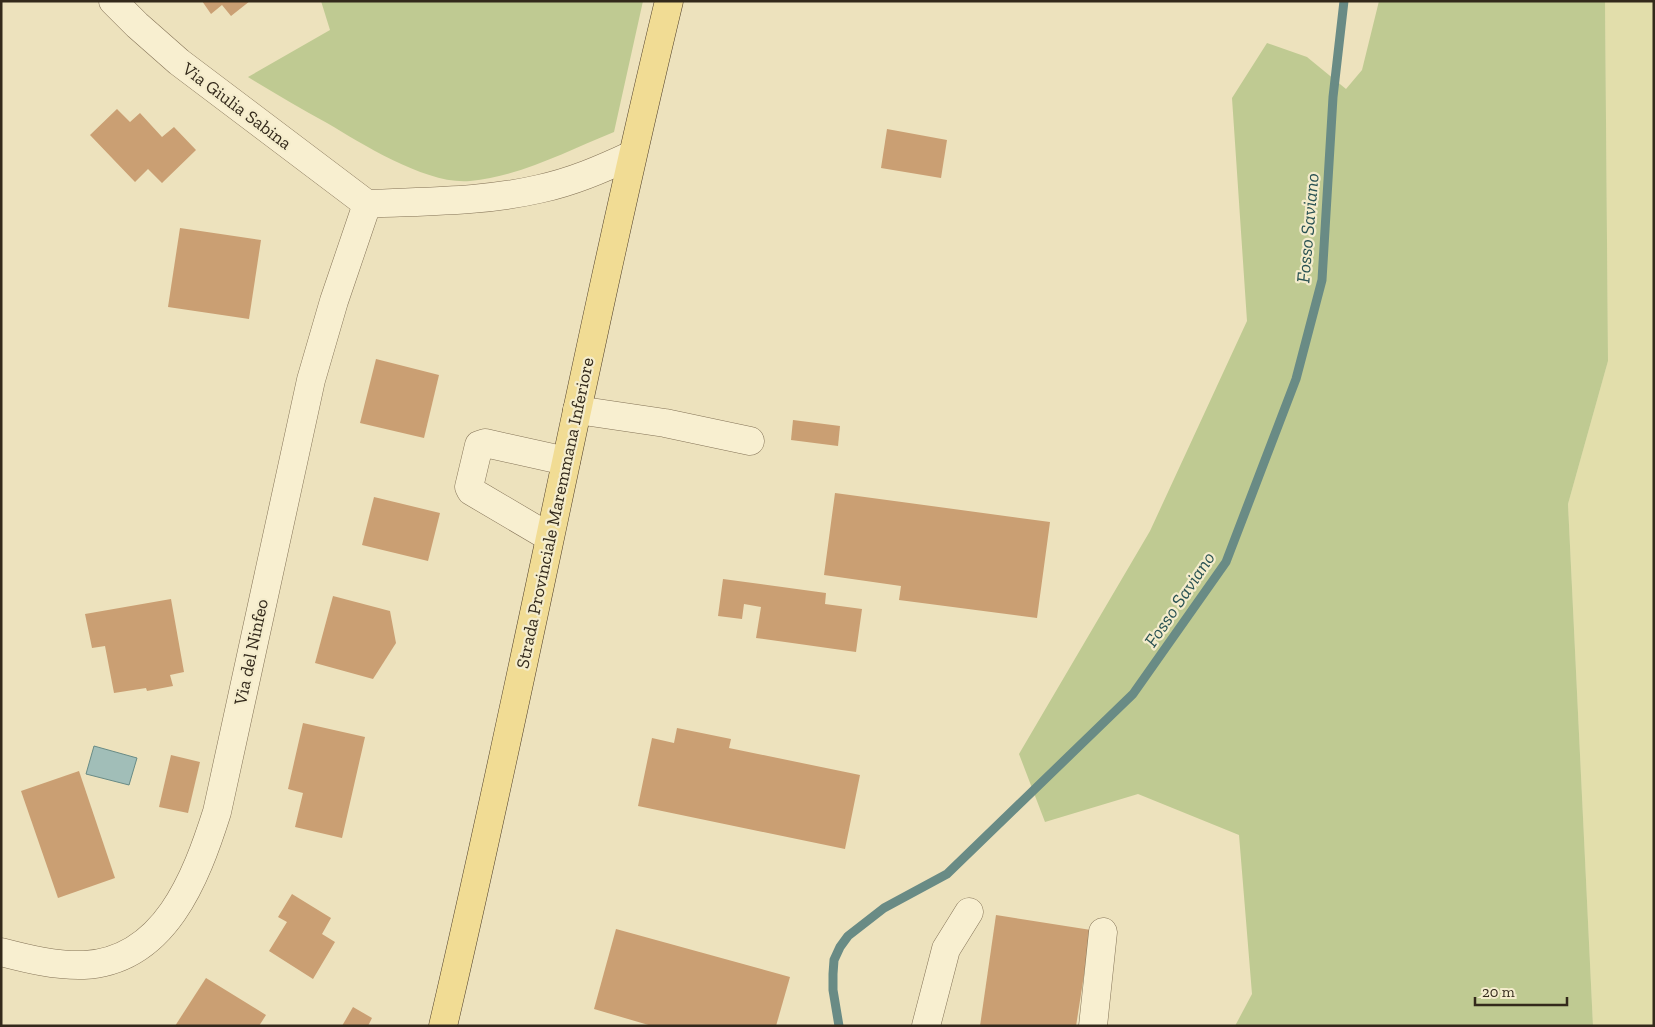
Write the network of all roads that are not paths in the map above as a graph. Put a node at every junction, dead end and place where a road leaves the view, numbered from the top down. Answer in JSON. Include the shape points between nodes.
{"nodes":[{"id":1,"x":113,"y":1,"type":"edge"},
{"id":2,"x":669,"y":1,"type":"edge"},
{"id":3,"x":632,"y":155,"type":"junction"},
{"id":4,"x":367,"y":204,"type":"junction"},
{"id":5,"x":577,"y":410,"type":"junction"},
{"id":6,"x":750,"y":441,"type":"dead end"},
{"id":7,"x":566,"y":461,"type":"junction"},
{"id":8,"x":549,"y":537,"type":"junction"},
{"id":9,"x":970,"y":912,"type":"dead end"},
{"id":10,"x":1104,"y":932,"type":"dead end"},
{"id":11,"x":1,"y":952,"type":"edge"},
{"id":12,"x":443,"y":1026,"type":"edge"},
{"id":13,"x":926,"y":1026,"type":"edge"},
{"id":14,"x":1093,"y":1026,"type":"edge"}],
"edges":[{"from":1,"to":4,"type":"street","name":"Via Giulia Sabina","via":[[179,62]]},
{"from":2,"to":3,"type":"main road","name":"Strada Provinciale Maremmana Inferiore"},
{"from":3,"to":4,"type":"street","via":[[573,180],[521,193]]},
{"from":3,"to":5,"type":"main road","name":"Strada Provinciale Maremmana Inferiore"},
{"from":4,"to":11,"type":"street","name":"Via del Ninfeo","via":[[311,380],[217,812],[192,878],[159,930],[124,954],[99,962],[70,965]]},
{"from":5,"to":6,"type":"street","via":[[666,423]]},
{"from":5,"to":7,"type":"main road","name":"Strada Provinciale Maremmana Inferiore"},
{"from":7,"to":8,"type":"main road","name":"Strada Provinciale Maremmana Inferiore"},
{"from":7,"to":8,"type":"street","via":[[484,443],[479,445],[468,488]]},
{"from":8,"to":12,"type":"main road","name":"Strada Provinciale Maremmana Inferiore"},
{"from":9,"to":13,"type":"street","via":[[946,949]]},
{"from":10,"to":14,"type":"street"}]}
